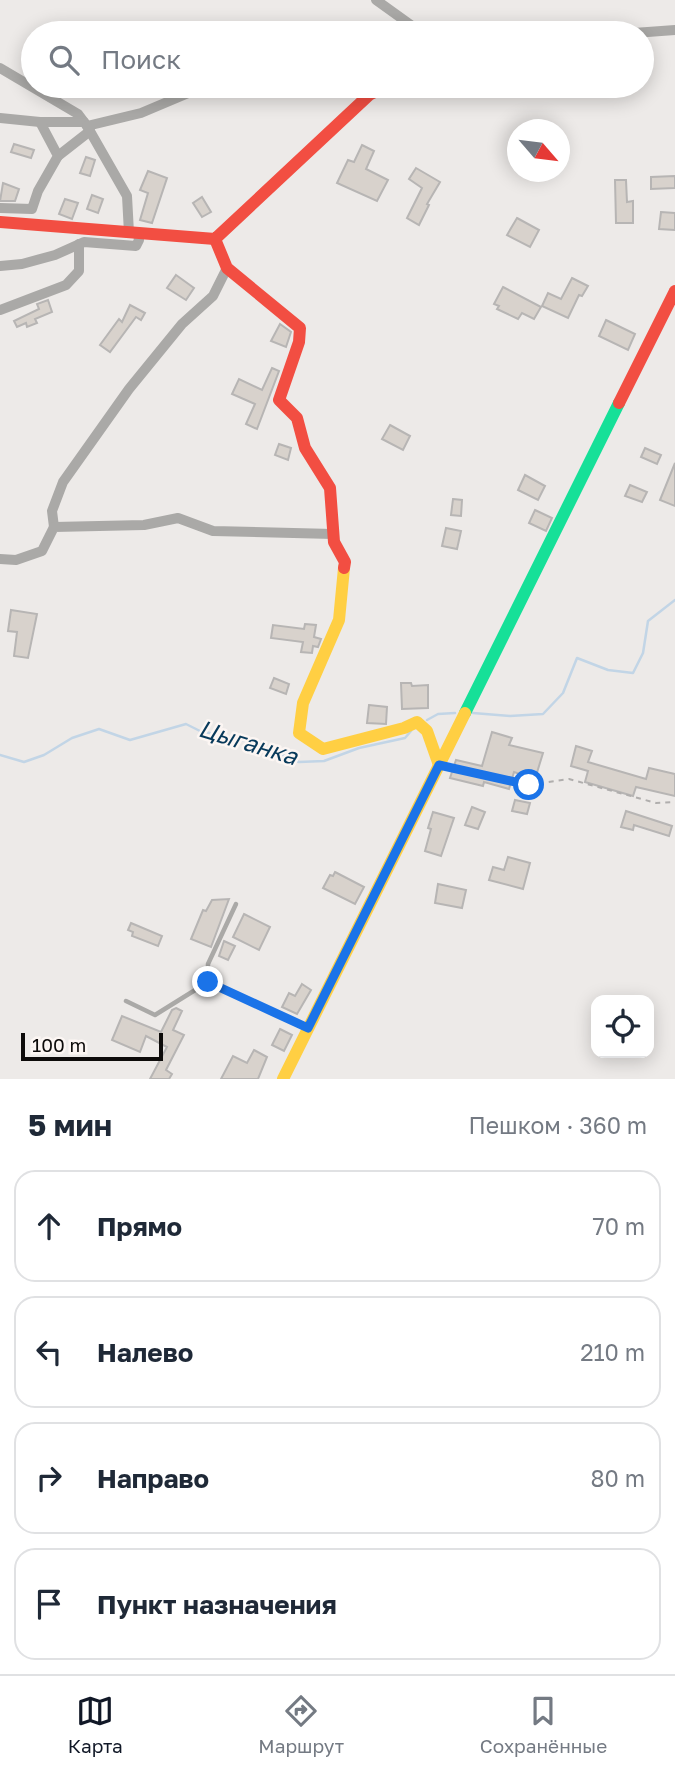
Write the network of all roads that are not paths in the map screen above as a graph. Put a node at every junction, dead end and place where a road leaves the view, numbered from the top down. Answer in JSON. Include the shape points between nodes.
{"nodes":[{"id":1,"x":376,"y":0,"type":"edge"},
{"id":2,"x":405,"y":21,"type":"edge"},
{"id":3,"x":675,"y":30,"type":"edge"},
{"id":4,"x":654,"y":32,"type":"edge"},
{"id":5,"x":0,"y":68,"type":"edge"},
{"id":6,"x":21,"y":80,"type":"edge"},
{"id":7,"x":51,"y":98,"type":"edge"},
{"id":8,"x":177,"y":98,"type":"edge"},
{"id":9,"x":366,"y":98,"type":"edge"},
{"id":10,"x":0,"y":118,"type":"edge"},
{"id":11,"x":40,"y":122,"type":"junction"},
{"id":12,"x":87,"y":127,"type":"junction"},
{"id":13,"x":58,"y":156,"type":"junction"},
{"id":14,"x":0,"y":208,"type":"edge"},
{"id":15,"x":0,"y":222,"type":"edge"},
{"id":16,"x":134,"y":233,"type":"junction"},
{"id":17,"x":215,"y":239,"type":"junction"},
{"id":18,"x":79,"y":244,"type":"junction"},
{"id":19,"x":0,"y":266,"type":"edge"},
{"id":20,"x":227,"y":268,"type":"junction"},
{"id":21,"x":675,"y":291,"type":"edge"},
{"id":22,"x":0,"y":310,"type":"edge"},
{"id":23,"x":54,"y":527,"type":"junction"},
{"id":24,"x":333,"y":534,"type":"junction"},
{"id":25,"x":0,"y":559,"type":"edge"},
{"id":26,"x":439,"y":765,"type":"junction"},
{"id":27,"x":236,"y":904,"type":"dead end"},
{"id":28,"x":208,"y":982,"type":"junction"},
{"id":29,"x":126,"y":1001,"type":"dead end"},
{"id":30,"x":308,"y":1028,"type":"junction"},
{"id":31,"x":283,"y":1079,"type":"edge"}],
"edges":[{"from":1,"to":2,"type":"street"},
{"from":3,"to":4,"type":"street"},
{"from":5,"to":6,"type":"street"},
{"from":7,"to":12,"type":"street","via":[[78,114]]},
{"from":8,"to":12,"type":"street"},
{"from":9,"to":17,"type":"street"},
{"from":10,"to":11,"type":"street"},
{"from":11,"to":12,"type":"street"},
{"from":11,"to":13,"type":"street"},
{"from":12,"to":13,"type":"street"},
{"from":12,"to":16,"type":"street","via":[[127,196]]},
{"from":13,"to":14,"type":"street","via":[[32,209]]},
{"from":15,"to":16,"type":"street"},
{"from":16,"to":17,"type":"street"},
{"from":16,"to":18,"type":"street","via":[[139,240],[135,246]]},
{"from":17,"to":20,"type":"street"},
{"from":18,"to":19,"type":"street","via":[[55,255]]},
{"from":18,"to":22,"type":"street","via":[[79,271],[66,285]]},
{"from":20,"to":23,"type":"street","via":[[213,296],[182,324],[129,389],[63,482],[52,511]]},
{"from":20,"to":24,"type":"street","via":[[300,328],[279,400],[297,418],[306,448],[330,488]]},
{"from":21,"to":26,"type":"street"},
{"from":23,"to":24,"type":"street","via":[[144,525],[178,518],[214,531]]},
{"from":23,"to":25,"type":"street","via":[[42,551],[16,560]]},
{"from":24,"to":26,"type":"street","via":[[345,562],[339,620],[303,703],[299,733],[323,749],[417,722]]},
{"from":26,"to":30,"type":"street"},
{"from":27,"to":28,"type":"lane","via":[[208,964]]},
{"from":28,"to":29,"type":"lane","via":[[155,1015]]},
{"from":28,"to":30,"type":"lane"},
{"from":30,"to":31,"type":"street"}]}
